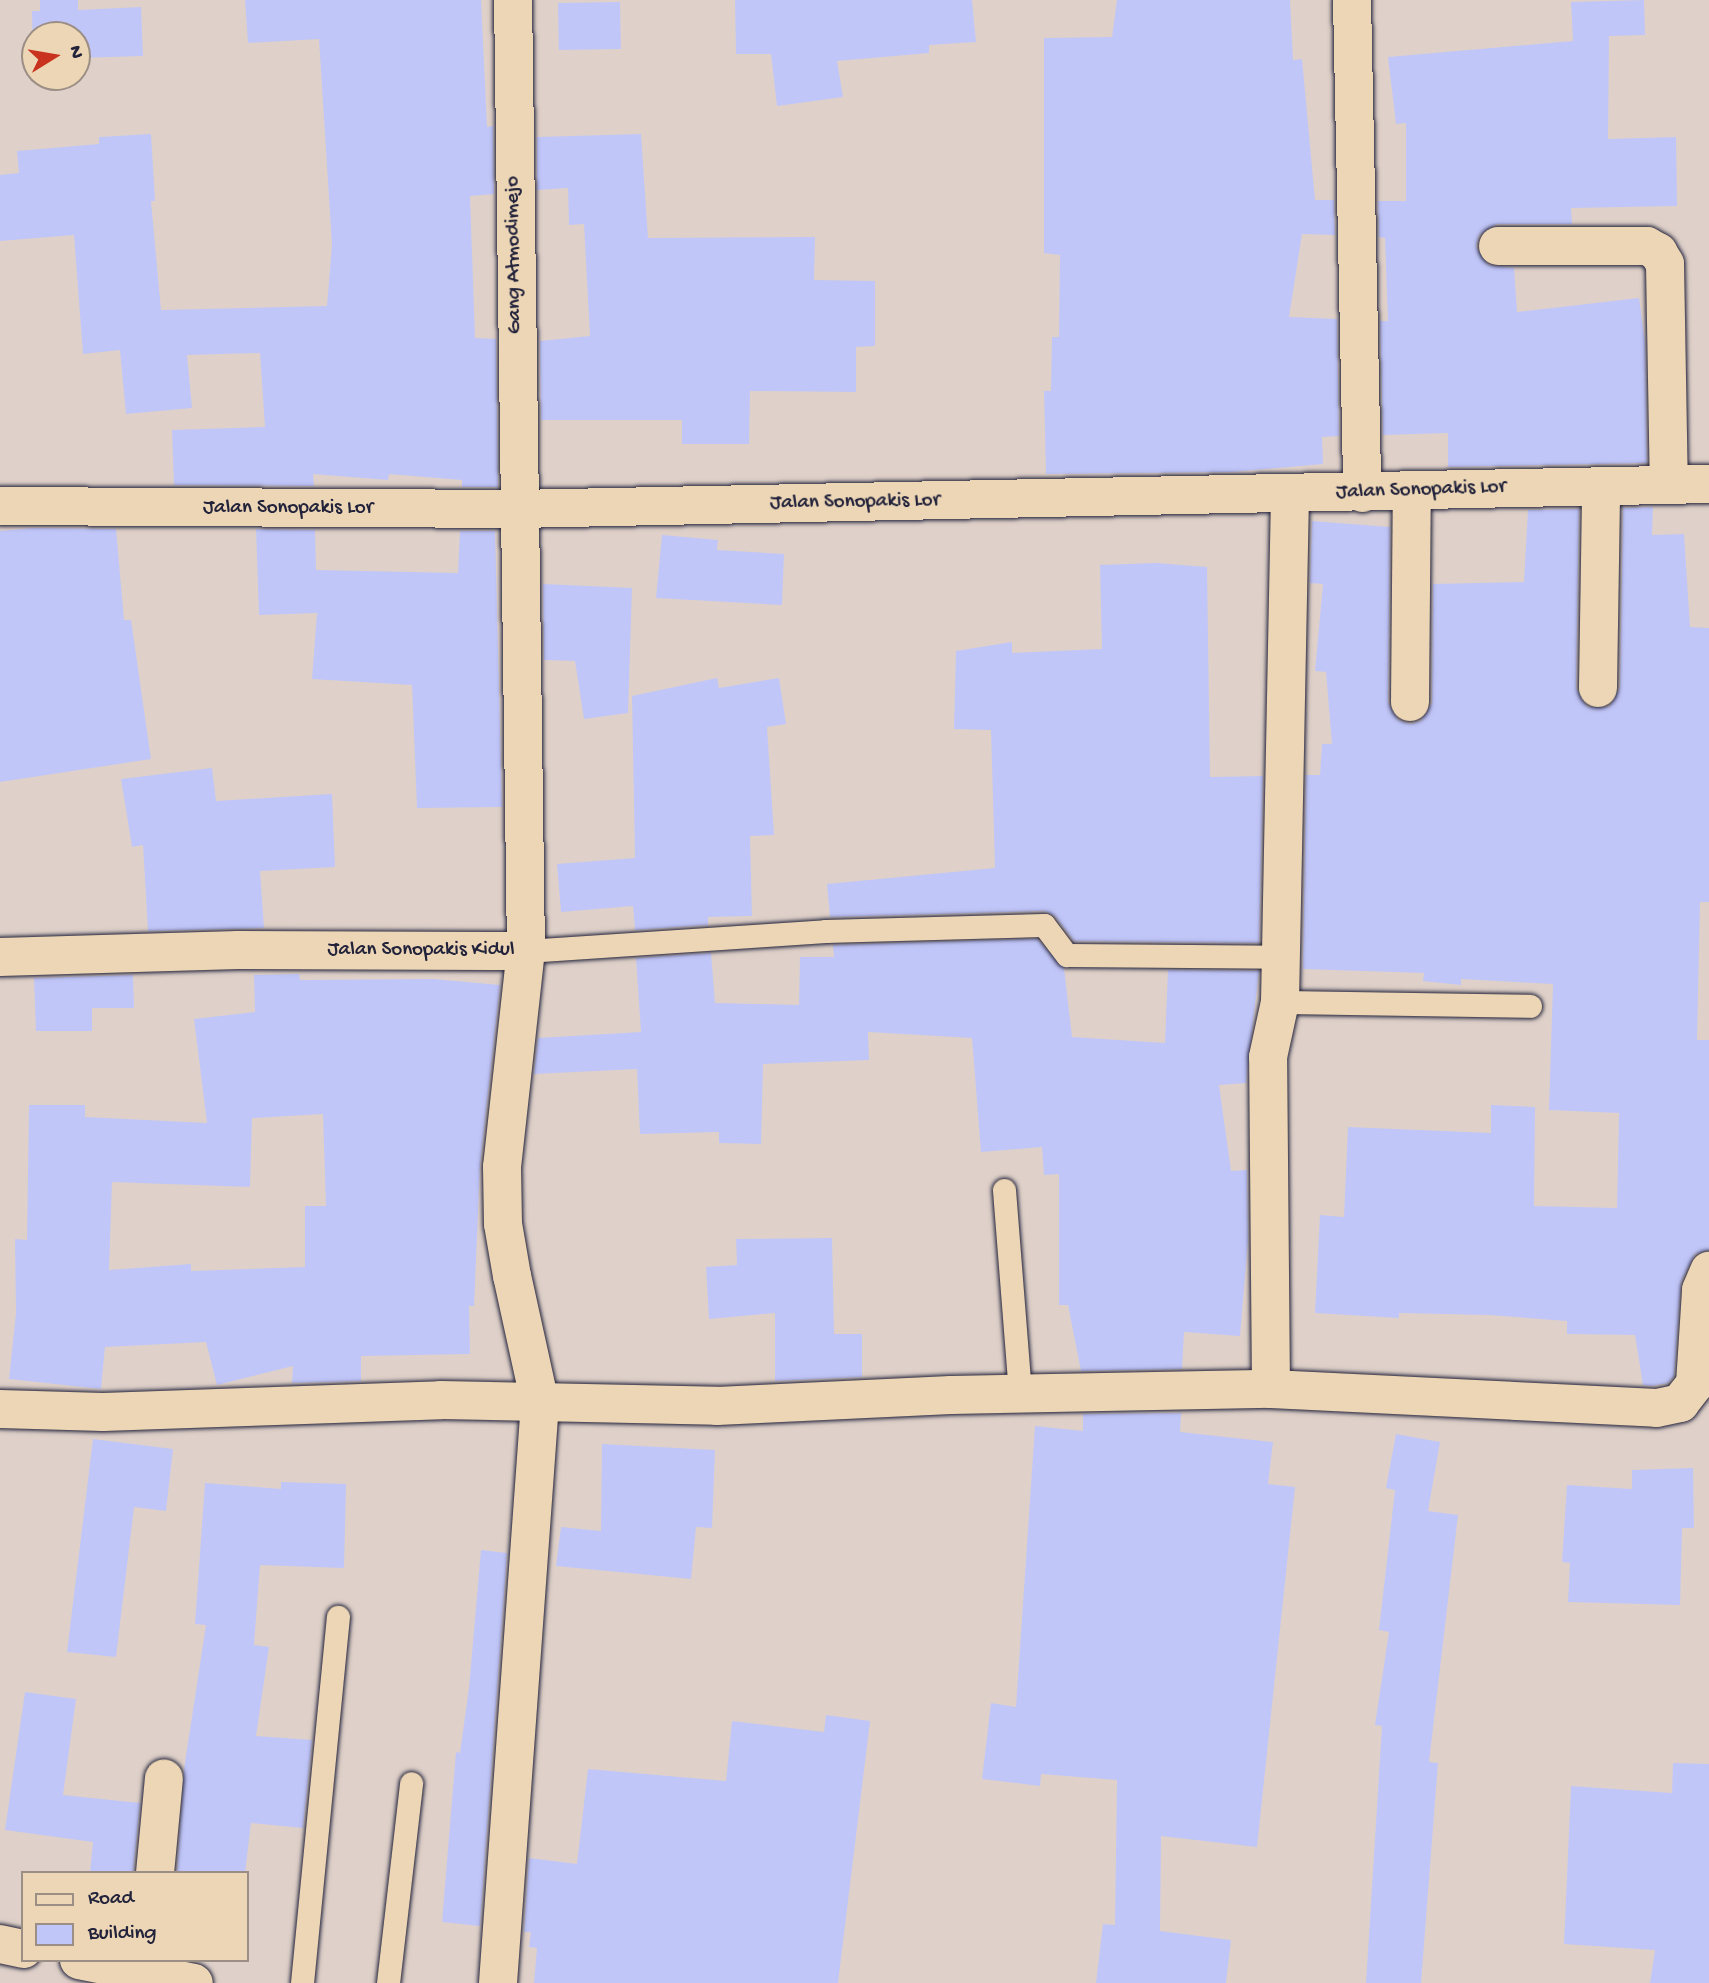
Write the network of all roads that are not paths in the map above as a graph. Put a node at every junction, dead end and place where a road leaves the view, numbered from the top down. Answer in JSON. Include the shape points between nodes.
{"nodes":[{"id":1,"x":513,"y":0,"type":"edge"},
{"id":2,"x":1352,"y":0,"type":"edge"},
{"id":3,"x":1498,"y":246,"type":"dead end"},
{"id":4,"x":1669,"y":484,"type":"junction"},
{"id":5,"x":1709,"y":484,"type":"edge"},
{"id":6,"x":1601,"y":487,"type":"junction"},
{"id":7,"x":1412,"y":491,"type":"junction"},
{"id":8,"x":1363,"y":493,"type":"junction"},
{"id":9,"x":1290,"y":495,"type":"junction"},
{"id":10,"x":0,"y":506,"type":"edge"},
{"id":11,"x":517,"y":509,"type":"junction"},
{"id":12,"x":1598,"y":688,"type":"dead end"},
{"id":13,"x":1410,"y":702,"type":"dead end"},
{"id":14,"x":526,"y":951,"type":"junction"},
{"id":15,"x":0,"y":957,"type":"edge"},
{"id":16,"x":1280,"y":957,"type":"junction"},
{"id":17,"x":1280,"y":1002,"type":"junction"},
{"id":18,"x":1530,"y":1006,"type":"dead end"},
{"id":19,"x":1004,"y":1190,"type":"dead end"},
{"id":20,"x":1709,"y":1271,"type":"edge"},
{"id":21,"x":1271,"y":1389,"type":"junction"},
{"id":22,"x":1020,"y":1394,"type":"junction"},
{"id":23,"x":541,"y":1403,"type":"junction"},
{"id":24,"x":0,"y":1409,"type":"edge"},
{"id":25,"x":338,"y":1617,"type":"dead end"},
{"id":26,"x":164,"y":1778,"type":"dead end"},
{"id":27,"x":411,"y":1783,"type":"dead end"},
{"id":28,"x":155,"y":1871,"type":"edge"},
{"id":29,"x":0,"y":1944,"type":"edge"},
{"id":30,"x":21,"y":1949,"type":"edge"},
{"id":31,"x":98,"y":1962,"type":"edge"},
{"id":32,"x":147,"y":1967,"type":"edge"},
{"id":33,"x":194,"y":1983,"type":"edge"},
{"id":34,"x":302,"y":1983,"type":"edge"},
{"id":35,"x":388,"y":1983,"type":"edge"},
{"id":36,"x":498,"y":1983,"type":"edge"}],
"edges":[{"from":1,"to":11,"type":"street","name":"Gang Atmodimejo"},
{"from":2,"to":8,"type":"street"},
{"from":3,"to":4,"type":"street","via":[[1647,246],[1658,252],[1665,264]]},
{"from":4,"to":5,"type":"street","name":"Jalan Sonopakis Lor"},
{"from":4,"to":6,"type":"street","name":"Jalan Sonopakis Lor"},
{"from":6,"to":7,"type":"street","name":"Jalan Sonopakis Lor"},
{"from":6,"to":12,"type":"street"},
{"from":7,"to":8,"type":"street","name":"Jalan Sonopakis Lor"},
{"from":7,"to":13,"type":"street"},
{"from":8,"to":9,"type":"street","name":"Jalan Sonopakis Lor"},
{"from":9,"to":11,"type":"street","name":"Jalan Sonopakis Lor"},
{"from":9,"to":16,"type":"street"},
{"from":10,"to":11,"type":"street","name":"Jalan Sonopakis Lor"},
{"from":11,"to":14,"type":"street","name":"Jalan Sonopakis Kidul"},
{"from":14,"to":15,"type":"street","name":"Jalan Sonopakis Kidul","via":[[238,950]]},
{"from":14,"to":16,"type":"lane","via":[[825,930],[1044,925],[1067,955]]},
{"from":14,"to":23,"type":"street","via":[[502,1167],[503,1224]]},
{"from":16,"to":17,"type":"street"},
{"from":17,"to":18,"type":"lane"},
{"from":17,"to":21,"type":"street","via":[[1268,1057]]},
{"from":19,"to":22,"type":"lane"},
{"from":20,"to":21,"type":"street","via":[[1701,1290],[1695,1384],[1680,1404],[1657,1408]]},
{"from":21,"to":22,"type":"street"},
{"from":22,"to":23,"type":"street","via":[[717,1406]]},
{"from":23,"to":24,"type":"street","via":[[441,1400],[103,1412]]},
{"from":23,"to":36,"type":"street"},
{"from":25,"to":34,"type":"lane"},
{"from":26,"to":28,"type":"street"},
{"from":27,"to":35,"type":"lane"},
{"from":29,"to":30,"type":"street"},
{"from":31,"to":32,"type":"street"},
{"from":32,"to":33,"type":"street"}]}
